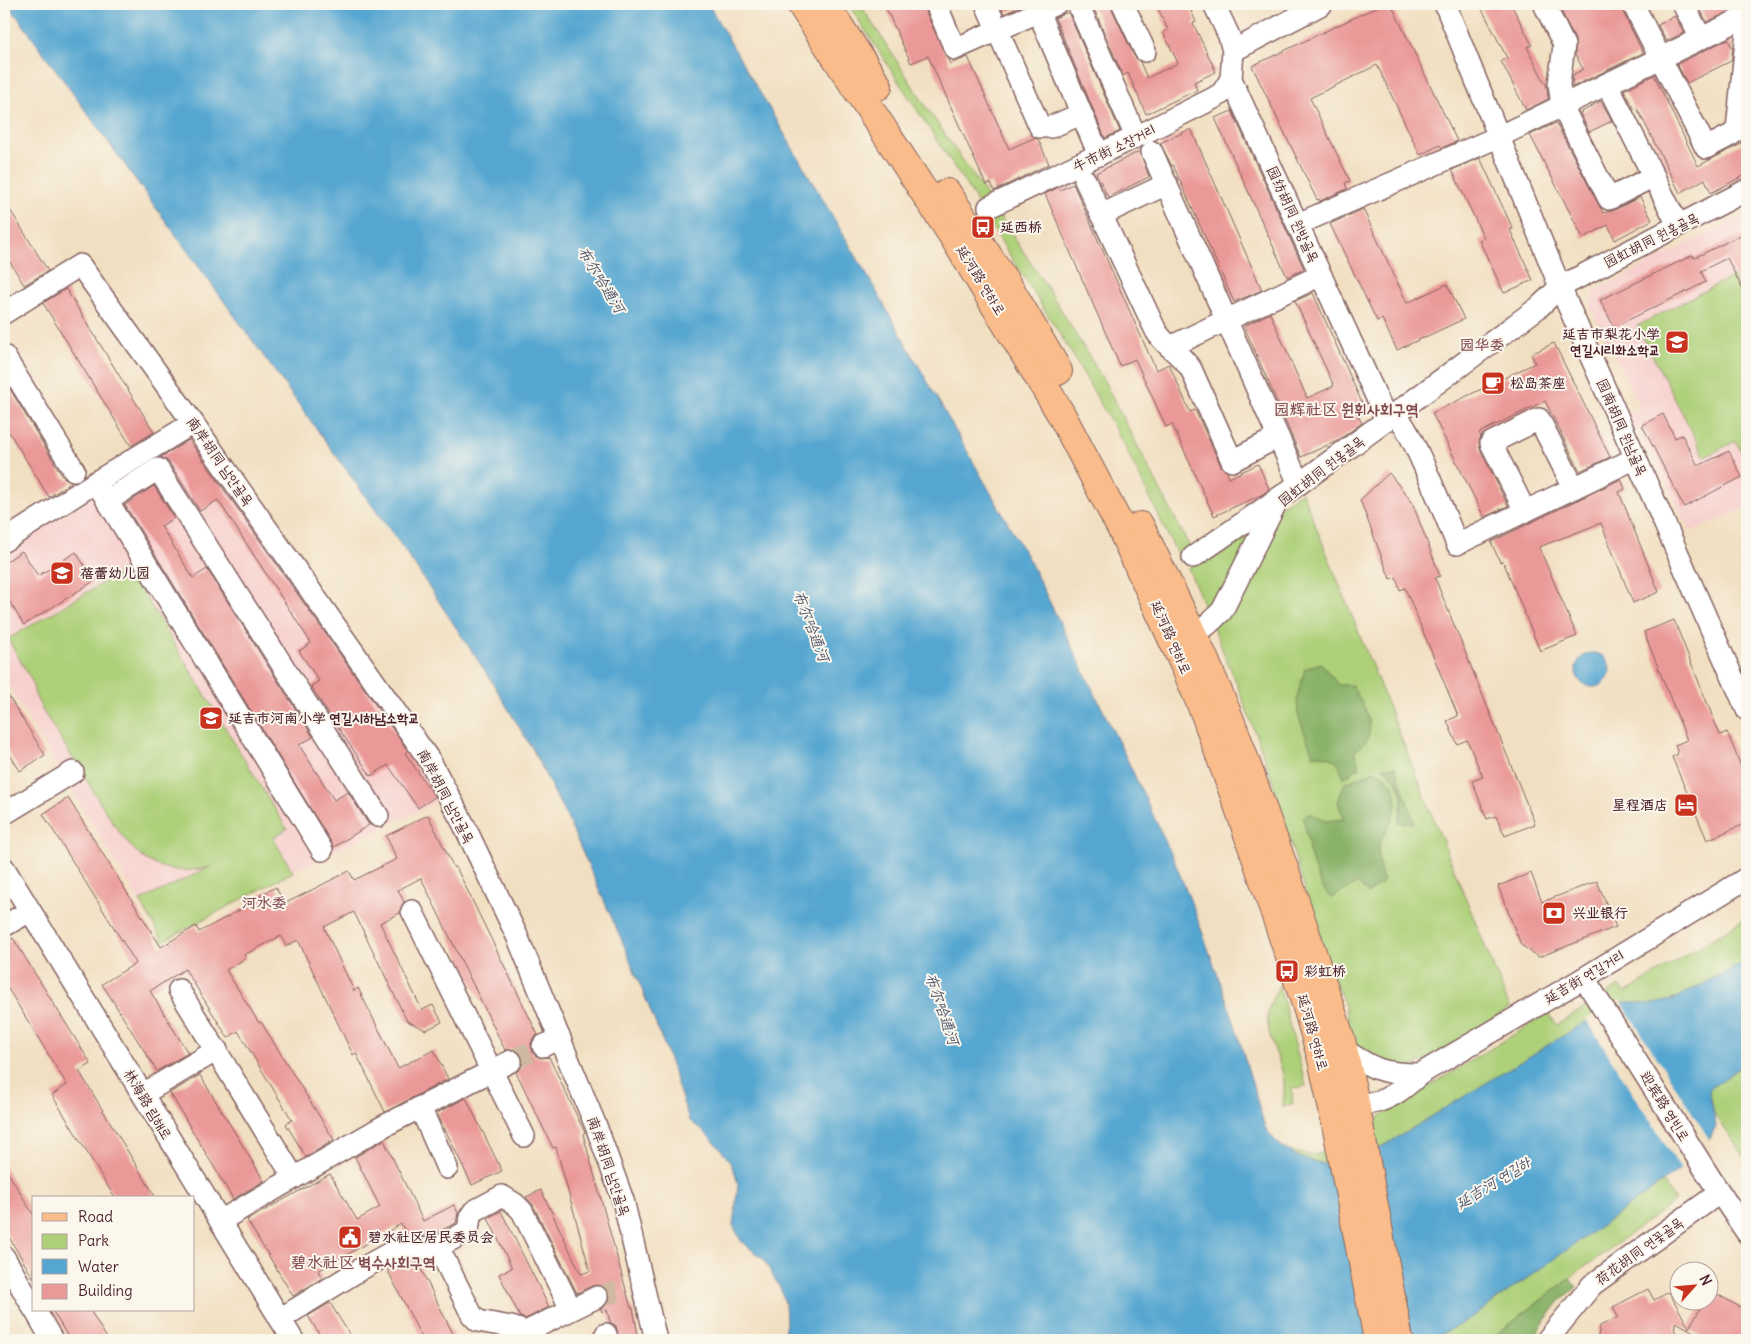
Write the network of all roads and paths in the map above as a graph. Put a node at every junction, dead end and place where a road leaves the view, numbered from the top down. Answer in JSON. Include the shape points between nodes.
{"nodes":[{"id":1,"x":801,"y":4,"type":"edge"},
{"id":2,"x":825,"y":4,"type":"edge"},
{"id":3,"x":936,"y":4,"type":"edge"},
{"id":4,"x":986,"y":4,"type":"edge"},
{"id":5,"x":1078,"y":4,"type":"edge"},
{"id":6,"x":1123,"y":4,"type":"edge"},
{"id":7,"x":1214,"y":4,"type":"edge"},
{"id":8,"x":1322,"y":4,"type":"edge"},
{"id":9,"x":1445,"y":4,"type":"edge"},
{"id":10,"x":1633,"y":4,"type":"edge"},
{"id":11,"x":1683,"y":4,"type":"edge"},
{"id":12,"x":1746,"y":4,"type":"edge"},
{"id":13,"x":1043,"y":6,"type":"edge"},
{"id":14,"x":1545,"y":6,"type":"dead end"},
{"id":15,"x":1747,"y":8,"type":"edge"},
{"id":16,"x":1747,"y":16,"type":"edge"},
{"id":17,"x":997,"y":30,"type":"junction"},
{"id":18,"x":1747,"y":30,"type":"edge"},
{"id":19,"x":1701,"y":38,"type":"junction"},
{"id":20,"x":1145,"y":51,"type":"dead end"},
{"id":21,"x":1233,"y":51,"type":"junction"},
{"id":22,"x":1660,"y":58,"type":"junction"},
{"id":23,"x":1231,"y":79,"type":"junction"},
{"id":24,"x":1607,"y":84,"type":"junction"},
{"id":25,"x":1562,"y":106,"type":"junction"},
{"id":26,"x":1081,"y":114,"type":"junction"},
{"id":27,"x":1500,"y":136,"type":"junction"},
{"id":28,"x":1136,"y":137,"type":"junction"},
{"id":29,"x":1152,"y":152,"type":"dead end"},
{"id":30,"x":1099,"y":155,"type":"junction"},
{"id":31,"x":1654,"y":176,"type":"junction"},
{"id":32,"x":1085,"y":180,"type":"dead end"},
{"id":33,"x":1167,"y":184,"type":"junction"},
{"id":34,"x":1747,"y":190,"type":"edge"},
{"id":35,"x":989,"y":207,"type":"dead end"},
{"id":36,"x":1101,"y":215,"type":"junction"},
{"id":37,"x":1298,"y":224,"type":"junction"},
{"id":38,"x":1678,"y":226,"type":"junction"},
{"id":39,"x":1321,"y":275,"type":"junction"},
{"id":40,"x":1560,"y":287,"type":"junction"},
{"id":41,"x":4,"y":312,"type":"edge"},
{"id":42,"x":1227,"y":320,"type":"junction"},
{"id":43,"x":1170,"y":347,"type":"junction"},
{"id":44,"x":4,"y":356,"type":"edge"},
{"id":45,"x":1391,"y":417,"type":"junction"},
{"id":46,"x":193,"y":423,"type":"junction"},
{"id":47,"x":1278,"y":437,"type":"junction"},
{"id":48,"x":1636,"y":458,"type":"junction"},
{"id":49,"x":74,"y":470,"type":"dead end"},
{"id":50,"x":96,"y":482,"type":"junction"},
{"id":51,"x":1299,"y":484,"type":"junction"},
{"id":52,"x":1574,"y":488,"type":"junction"},
{"id":53,"x":107,"y":501,"type":"junction"},
{"id":54,"x":1277,"y":501,"type":"junction"},
{"id":55,"x":1525,"y":511,"type":"junction"},
{"id":56,"x":4,"y":541,"type":"edge"},
{"id":57,"x":1193,"y":557,"type":"dead end"},
{"id":58,"x":1192,"y":633,"type":"junction"},
{"id":59,"x":1747,"y":710,"type":"edge"},
{"id":60,"x":73,"y":772,"type":"dead end"},
{"id":61,"x":4,"y":814,"type":"edge"},
{"id":62,"x":378,"y":816,"type":"dead end"},
{"id":63,"x":322,"y":850,"type":"dead end"},
{"id":64,"x":4,"y":868,"type":"edge"},
{"id":65,"x":1747,"y":878,"type":"edge"},
{"id":66,"x":30,"y":911,"type":"junction"},
{"id":67,"x":412,"y":911,"type":"dead end"},
{"id":68,"x":4,"y":926,"type":"edge"},
{"id":69,"x":1588,"y":984,"type":"junction"},
{"id":70,"x":179,"y":990,"type":"dead end"},
{"id":71,"x":216,"y":1050,"type":"junction"},
{"id":72,"x":1343,"y":1050,"type":"junction"},
{"id":73,"x":511,"y":1061,"type":"tunnel mouth"},
{"id":74,"x":492,"y":1070,"type":"junction"},
{"id":75,"x":1420,"y":1074,"type":"junction"},
{"id":76,"x":143,"y":1094,"type":"junction"},
{"id":77,"x":420,"y":1107,"type":"junction"},
{"id":78,"x":1345,"y":1110,"type":"junction"},
{"id":79,"x":524,"y":1136,"type":"dead end"},
{"id":80,"x":447,"y":1168,"type":"dead end"},
{"id":81,"x":294,"y":1178,"type":"junction"},
{"id":82,"x":1719,"y":1193,"type":"junction"},
{"id":83,"x":220,"y":1221,"type":"junction"},
{"id":84,"x":1747,"y":1233,"type":"edge"},
{"id":85,"x":438,"y":1247,"type":"junction"},
{"id":86,"x":4,"y":1257,"type":"edge"},
{"id":87,"x":597,"y":1296,"type":"tunnel mouth"},
{"id":88,"x":32,"y":1306,"type":"edge"},
{"id":89,"x":571,"y":1309,"type":"junction"},
{"id":90,"x":35,"y":1312,"type":"edge"},
{"id":91,"x":280,"y":1319,"type":"junction"},
{"id":92,"x":52,"y":1340,"type":"edge"},
{"id":93,"x":293,"y":1340,"type":"edge"},
{"id":94,"x":656,"y":1340,"type":"edge"},
{"id":95,"x":1378,"y":1340,"type":"edge"},
{"id":96,"x":1399,"y":1340,"type":"edge"},
{"id":97,"x":1547,"y":1340,"type":"edge"}],
"edges":[{"from":1,"to":78,"type":"main road","name":"延河路 연하로","via":[[1028,357],[1062,414],[1124,535],[1187,671],[1223,762],[1322,1059]]},
{"from":2,"to":58,"type":"main road","name":"延河路 연하로","via":[[1030,322],[1124,494]]},
{"from":3,"to":17,"type":"street","via":[[955,49]]},
{"from":4,"to":17,"type":"street"},
{"from":5,"to":28,"type":"street"},
{"from":6,"to":20,"type":"street"},
{"from":7,"to":21,"type":"street","name":"园纺胡同 원방골목"},
{"from":8,"to":21,"type":"street"},
{"from":9,"to":27,"type":"street","name":"园南胡同 원남골목"},
{"from":10,"to":22,"type":"street"},
{"from":11,"to":19,"type":"street"},
{"from":12,"to":15,"type":"street"},
{"from":13,"to":17,"type":"street"},
{"from":13,"to":26,"type":"street"},
{"from":14,"to":25,"type":"street","via":[[1564,46],[1559,84]]},
{"from":16,"to":19,"type":"street"},
{"from":17,"to":26,"type":"street","via":[[1040,127],[1051,127]]},
{"from":18,"to":22,"type":"street","via":[[1736,130],[1706,148]]},
{"from":19,"to":22,"type":"street"},
{"from":21,"to":23,"type":"street","name":"园纺胡同 원방골목"},
{"from":22,"to":24,"type":"street"},
{"from":23,"to":28,"type":"street","name":"牛市街 소장거리","via":[[1222,93],[1214,98]]},
{"from":23,"to":37,"type":"street","name":"园纺胡同 원방골목"},
{"from":24,"to":25,"type":"street"},
{"from":24,"to":31,"type":"street"},
{"from":25,"to":27,"type":"street"},
{"from":25,"to":31,"type":"street","via":[[1609,199]]},
{"from":26,"to":30,"type":"street"},
{"from":27,"to":37,"type":"street"},
{"from":27,"to":40,"type":"street","name":"园南胡同 원남골목"},
{"from":28,"to":30,"type":"street","name":"牛市街 소장거리"},
{"from":29,"to":33,"type":"street"},
{"from":30,"to":35,"type":"street","name":"牛市街 소장거리"},
{"from":31,"to":38,"type":"street"},
{"from":32,"to":36,"type":"street"},
{"from":33,"to":36,"type":"street"},
{"from":33,"to":42,"type":"street"},
{"from":34,"to":38,"type":"street","name":"园虹胡同 원홍골목"},
{"from":36,"to":43,"type":"street","via":[[1156,331]]},
{"from":37,"to":39,"type":"street","name":"园纺胡同 원방골목"},
{"from":38,"to":40,"type":"street","name":"园虹胡同 원홍골목"},
{"from":39,"to":42,"type":"street"},
{"from":39,"to":45,"type":"street","name":"园纺胡同 원방골목"},
{"from":40,"to":45,"type":"street","name":"园虹胡同 원홍골목","via":[[1539,307]]},
{"from":40,"to":48,"type":"street","name":"园南胡同 원남골목"},
{"from":41,"to":46,"type":"street","name":"南岸胡同 남안골목","via":[[80,265]]},
{"from":42,"to":43,"type":"street"},
{"from":42,"to":47,"type":"street"},
{"from":43,"to":47,"type":"street","via":[[1191,368],[1232,460]]},
{"from":44,"to":49,"type":"street"},
{"from":45,"to":51,"type":"street","name":"园虹胡同 원홍골목"},
{"from":45,"to":55,"type":"street","name":"园纺胡同 원방골목","via":[[1399,416],[1410,436],[1457,544]]},
{"from":46,"to":50,"type":"street"},
{"from":46,"to":94,"type":"street","name":"南岸胡同 남안골목","via":[[430,761],[463,823],[517,936],[552,1042],[596,1126],[623,1200],[635,1287]]},
{"from":47,"to":51,"type":"street"},
{"from":48,"to":52,"type":"street"},
{"from":48,"to":59,"type":"street","name":"园南胡同 원남골목"},
{"from":50,"to":53,"type":"street"},
{"from":50,"to":56,"type":"street"},
{"from":51,"to":54,"type":"street","name":"园虹胡同 원홍골목"},
{"from":52,"to":55,"type":"street"},
{"from":52,"to":55,"type":"street","via":[[1539,419],[1491,443]]},
{"from":53,"to":62,"type":"street","via":[[158,470]]},
{"from":53,"to":63,"type":"street"},
{"from":54,"to":57,"type":"street"},
{"from":54,"to":58,"type":"street","name":"园虹胡同 원홍골목","via":[[1222,611]]},
{"from":58,"to":72,"type":"main road","name":"延河路 연하로","via":[[1234,730],[1273,837]]},
{"from":60,"to":61,"type":"street"},
{"from":64,"to":66,"type":"street","name":"林海路 림해로"},
{"from":65,"to":69,"type":"street","name":"延吉街 연길거리"},
{"from":66,"to":68,"type":"street"},
{"from":66,"to":76,"type":"street","name":"林海路 림해로"},
{"from":67,"to":74,"type":"street"},
{"from":69,"to":75,"type":"street","name":"延吉街 연길거리"},
{"from":69,"to":82,"type":"street","name":"迎宾路 영빈로"},
{"from":70,"to":71,"type":"street"},
{"from":71,"to":76,"type":"street"},
{"from":71,"to":81,"type":"street"},
{"from":72,"to":75,"type":"street","via":[[1376,1070]]},
{"from":72,"to":78,"type":"main road","name":"延河路 연하로"},
{"from":73,"to":74,"type":"street"},
{"from":74,"to":77,"type":"street"},
{"from":74,"to":79,"type":"street"},
{"from":75,"to":78,"type":"street","name":"延吉街 연길거리","via":[[1378,1102]]},
{"from":76,"to":83,"type":"street","name":"林海路 림해로"},
{"from":77,"to":80,"type":"street"},
{"from":77,"to":81,"type":"street"},
{"from":78,"to":95,"type":"main road","name":"延河路 연하로"},
{"from":78,"to":96,"type":"main road","name":"延河路 연하로"},
{"from":81,"to":83,"type":"street"},
{"from":82,"to":84,"type":"street","name":"迎宾路 영빈로"},
{"from":82,"to":97,"type":"street","name":"荷花胡同 연꽃골목","via":[[1592,1285]]},
{"from":83,"to":91,"type":"street","name":"林海路 림해로"},
{"from":85,"to":89,"type":"street","via":[[478,1321],[526,1332]]},
{"from":85,"to":89,"type":"street","via":[[468,1230],[474,1210],[502,1196],[522,1211]]},
{"from":85,"to":91,"type":"street","via":[[399,1248]]},
{"from":86,"to":88,"type":"street"},
{"from":87,"to":89,"type":"street"},
{"from":90,"to":92,"type":"street"},
{"from":91,"to":93,"type":"street","name":"林海路 림해로"}]}
